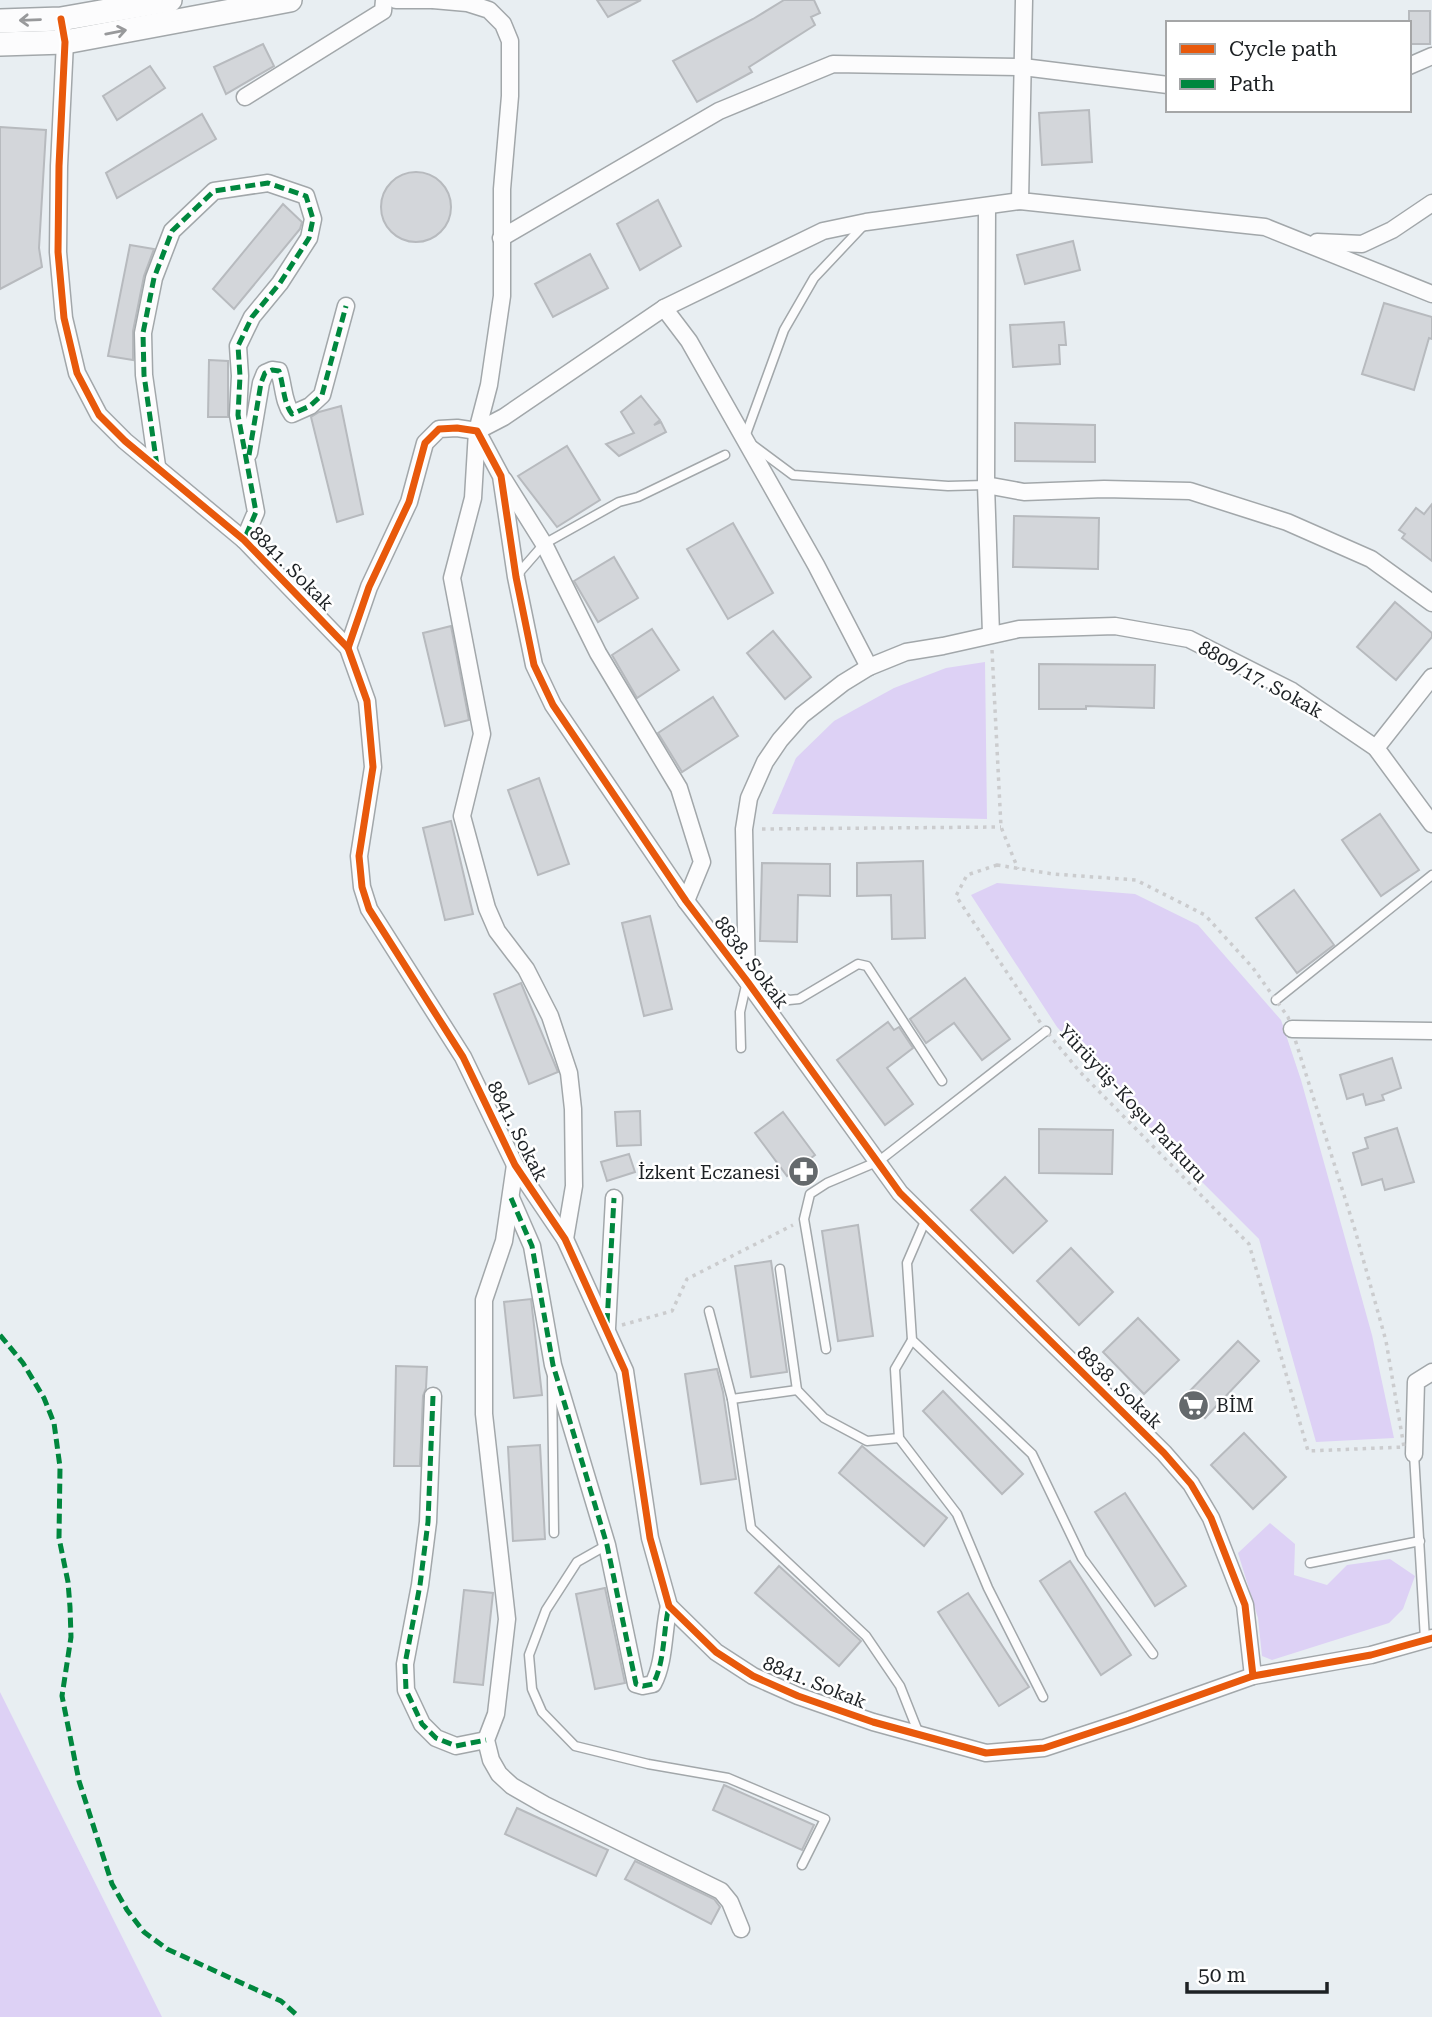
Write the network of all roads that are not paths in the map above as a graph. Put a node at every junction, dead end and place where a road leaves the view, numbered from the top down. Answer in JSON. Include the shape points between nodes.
{"nodes":[{"id":1,"x":170,"y":0,"type":"edge"},
{"id":2,"x":290,"y":0,"type":"edge"},
{"id":3,"x":384,"y":0,"type":"edge"},
{"id":4,"x":396,"y":0,"type":"edge"},
{"id":5,"x":432,"y":0,"type":"edge"},
{"id":6,"x":1024,"y":0,"type":"edge"},
{"id":7,"x":61,"y":19,"type":"junction"},
{"id":8,"x":0,"y":21,"type":"edge"},
{"id":9,"x":65,"y":42,"type":"junction"},
{"id":10,"x":0,"y":44,"type":"edge"},
{"id":11,"x":1432,"y":56,"type":"edge"},
{"id":12,"x":1411,"y":65,"type":"edge"},
{"id":13,"x":1023,"y":67,"type":"junction"},
{"id":14,"x":1166,"y":85,"type":"edge"},
{"id":15,"x":245,"y":97,"type":"dead end"},
{"id":16,"x":1020,"y":201,"type":"junction"},
{"id":17,"x":1432,"y":203,"type":"edge"},
{"id":18,"x":987,"y":206,"type":"junction"},
{"id":19,"x":866,"y":222,"type":"junction"},
{"id":20,"x":501,"y":238,"type":"junction"},
{"id":21,"x":1300,"y":241,"type":"junction"},
{"id":22,"x":1432,"y":294,"type":"edge"},
{"id":23,"x":346,"y":306,"type":"dead end"},
{"id":24,"x":664,"y":308,"type":"junction"},
{"id":25,"x":477,"y":431,"type":"junction"},
{"id":26,"x":745,"y":439,"type":"junction"},
{"id":27,"x":725,"y":455,"type":"dead end"},
{"id":28,"x":157,"y":466,"type":"junction"},
{"id":29,"x":247,"y":466,"type":"junction"},
{"id":30,"x":501,"y":476,"type":"junction"},
{"id":31,"x":986,"y":485,"type":"junction"},
{"id":32,"x":244,"y":540,"type":"junction"},
{"id":33,"x":544,"y":544,"type":"junction"},
{"id":34,"x":516,"y":577,"type":"junction"},
{"id":35,"x":1432,"y":603,"type":"edge"},
{"id":36,"x":991,"y":634,"type":"junction"},
{"id":37,"x":348,"y":648,"type":"junction"},
{"id":38,"x":869,"y":667,"type":"junction"},
{"id":39,"x":1432,"y":677,"type":"edge"},
{"id":40,"x":1376,"y":748,"type":"junction"},
{"id":41,"x":1432,"y":824,"type":"edge"},
{"id":42,"x":1432,"y":875,"type":"edge"},
{"id":43,"x":686,"y":901,"type":"junction"},
{"id":44,"x":747,"y":981,"type":"junction"},
{"id":45,"x":1276,"y":1000,"type":"road end"},
{"id":46,"x":1292,"y":1030,"type":"road end"},
{"id":47,"x":1046,"y":1031,"type":"road end"},
{"id":48,"x":1432,"y":1031,"type":"edge"},
{"id":49,"x":741,"y":1048,"type":"dead end"},
{"id":50,"x":942,"y":1081,"type":"dead end"},
{"id":51,"x":879,"y":1161,"type":"junction"},
{"id":52,"x":515,"y":1165,"type":"junction"},
{"id":53,"x":511,"y":1198,"type":"junction"},
{"id":54,"x":614,"y":1198,"type":"dead end"},
{"id":55,"x":926,"y":1219,"type":"junction"},
{"id":56,"x":565,"y":1239,"type":"junction"},
{"id":57,"x":780,"y":1269,"type":"dead end"},
{"id":58,"x":709,"y":1311,"type":"dead end"},
{"id":59,"x":606,"y":1331,"type":"junction"},
{"id":60,"x":912,"y":1340,"type":"junction"},
{"id":61,"x":826,"y":1349,"type":"dead end"},
{"id":62,"x":553,"y":1365,"type":"junction"},
{"id":63,"x":1432,"y":1372,"type":"edge"},
{"id":64,"x":797,"y":1390,"type":"junction"},
{"id":65,"x":433,"y":1396,"type":"dead end"},
{"id":66,"x":732,"y":1399,"type":"junction"},
{"id":67,"x":899,"y":1438,"type":"junction"},
{"id":68,"x":1413,"y":1454,"type":"joint"},
{"id":69,"x":554,"y":1533,"type":"dead end"},
{"id":70,"x":1420,"y":1541,"type":"junction"},
{"id":71,"x":607,"y":1545,"type":"junction"},
{"id":72,"x":1310,"y":1563,"type":"dead end"},
{"id":73,"x":669,"y":1606,"type":"junction"},
{"id":74,"x":1429,"y":1638,"type":"edge"},
{"id":75,"x":1153,"y":1654,"type":"dead end"},
{"id":76,"x":1253,"y":1676,"type":"junction"},
{"id":77,"x":1043,"y":1697,"type":"dead end"},
{"id":78,"x":919,"y":1734,"type":"junction"},
{"id":79,"x":486,"y":1740,"type":"junction"},
{"id":80,"x":802,"y":1865,"type":"dead end"},
{"id":81,"x":741,"y":1929,"type":"dead end"}],
"edges":[{"from":1,"to":7,"type":"street"},
{"from":9,"to":2,"type":"street","one_way":true},
{"from":3,"to":15,"type":"street","via":[[383,11]]},
{"from":4,"to":5,"type":"street"},
{"from":5,"to":20,"type":"street","via":[[489,10],[503,24],[510,41]]},
{"from":6,"to":13,"type":"street"},
{"from":7,"to":8,"type":"street","one_way":true},
{"from":7,"to":9,"type":"street","name":"8841. Sokak"},
{"from":9,"to":10,"type":"street"},
{"from":9,"to":28,"type":"street","name":"8841. Sokak","via":[[58,252],[64,318],[77,373],[99,415]]},
{"from":11,"to":12,"type":"street"},
{"from":13,"to":14,"type":"street"},
{"from":13,"to":16,"type":"street"},
{"from":13,"to":20,"type":"street","via":[[833,64],[719,111]]},
{"from":16,"to":18,"type":"street"},
{"from":16,"to":21,"type":"street","via":[[1265,227]]},
{"from":17,"to":21,"type":"street","via":[[1362,244]]},
{"from":18,"to":19,"type":"street"},
{"from":18,"to":31,"type":"street"},
{"from":19,"to":24,"type":"street","via":[[822,231]]},
{"from":19,"to":26,"type":"lane","via":[[814,278],[784,330]]},
{"from":20,"to":25,"type":"street","via":[[502,296]]},
{"from":21,"to":22,"type":"street"},
{"from":23,"to":29,"type":"street","via":[[322,395],[310,406],[292,414],[279,371],[265,373]]},
{"from":24,"to":25,"type":"street"},
{"from":24,"to":26,"type":"street","via":[[689,341]]},
{"from":25,"to":30,"type":"street","name":"8838. Sokak"},
{"from":25,"to":37,"type":"street","via":[[439,429],[425,443],[409,502],[369,587]]},
{"from":25,"to":56,"type":"street","via":[[473,498],[452,579],[482,734],[462,816],[496,932],[526,969],[569,1073],[574,1186]]},
{"from":26,"to":31,"type":"lane","via":[[793,475]]},
{"from":26,"to":38,"type":"street"},
{"from":27,"to":33,"type":"lane","via":[[619,502]]},
{"from":28,"to":29,"type":"street","via":[[143,333],[154,278],[172,231],[214,191],[268,183],[306,196],[313,219],[309,238],[252,317],[238,346],[238,415]]},
{"from":28,"to":32,"type":"street","name":"8841. Sokak"},
{"from":29,"to":32,"type":"street","via":[[256,512]]},
{"from":30,"to":33,"type":"street"},
{"from":30,"to":34,"type":"street","name":"8838. Sokak"},
{"from":31,"to":35,"type":"street","via":[[1024,492],[1189,491],[1287,522],[1371,559]]},
{"from":31,"to":36,"type":"street"},
{"from":32,"to":37,"type":"street","name":"8841. Sokak"},
{"from":33,"to":34,"type":"lane"},
{"from":33,"to":43,"type":"street","via":[[598,653],[679,788],[702,862]]},
{"from":34,"to":43,"type":"street","name":"8838. Sokak","via":[[534,665],[553,705]]},
{"from":36,"to":38,"type":"street","name":"8809/17. Sokak","via":[[906,652]]},
{"from":36,"to":40,"type":"street","name":"8809/17. Sokak","via":[[1115,626],[1189,639],[1292,691]]},
{"from":37,"to":52,"type":"street","name":"8841. Sokak","via":[[367,701],[373,767],[359,856],[369,909],[463,1057]]},
{"from":38,"to":44,"type":"street","name":"8809/17. Sokak","via":[[802,715],[765,762],[749,798],[744,830]]},
{"from":39,"to":40,"type":"street"},
{"from":40,"to":41,"type":"street","name":"8809/17. Sokak"},
{"from":42,"to":45,"type":"lane"},
{"from":43,"to":44,"type":"street","name":"8838. Sokak"},
{"from":44,"to":49,"type":"lane","via":[[740,1012]]},
{"from":44,"to":50,"type":"lane","via":[[789,1000],[799,999],[858,964],[867,966]]},
{"from":44,"to":51,"type":"street","name":"8838. Sokak"},
{"from":46,"to":48,"type":"street"},
{"from":47,"to":51,"type":"lane"},
{"from":51,"to":55,"type":"street","name":"8838. Sokak","via":[[900,1193]]},
{"from":51,"to":61,"type":"lane","via":[[810,1194],[804,1220]]},
{"from":52,"to":53,"type":"street"},
{"from":52,"to":56,"type":"street","name":"8841. Sokak"},
{"from":53,"to":62,"type":"street","via":[[532,1246]]},
{"from":53,"to":79,"type":"street","via":[[504,1241],[484,1300],[484,1414],[507,1619],[496,1714]]},
{"from":54,"to":59,"type":"street"},
{"from":55,"to":60,"type":"lane","via":[[907,1262]]},
{"from":55,"to":76,"type":"street","name":"8838. Sokak","via":[[1191,1484],[1211,1518],[1245,1605]]},
{"from":56,"to":59,"type":"street","name":"8841. Sokak"},
{"from":57,"to":64,"type":"lane"},
{"from":58,"to":66,"type":"lane"},
{"from":59,"to":73,"type":"street","name":"8841. Sokak","via":[[625,1371],[650,1538]]},
{"from":60,"to":67,"type":"lane","via":[[895,1369]]},
{"from":60,"to":75,"type":"lane","via":[[1032,1454],[1082,1558]]},
{"from":62,"to":69,"type":"lane"},
{"from":62,"to":71,"type":"street"},
{"from":63,"to":68,"type":"street","via":[[1416,1382]]},
{"from":64,"to":66,"type":"lane"},
{"from":64,"to":67,"type":"lane","via":[[824,1418],[867,1441]]},
{"from":65,"to":79,"type":"street","via":[[428,1522],[405,1664],[406,1690],[422,1724],[436,1738],[456,1746]]},
{"from":66,"to":78,"type":"lane","via":[[751,1528],[866,1636],[900,1686]]},
{"from":67,"to":77,"type":"lane","via":[[957,1514]]},
{"from":68,"to":70,"type":"lane"},
{"from":70,"to":72,"type":"lane"},
{"from":70,"to":74,"type":"lane"},
{"from":71,"to":73,"type":"street","via":[[636,1684],[653,1684],[660,1671]]},
{"from":71,"to":80,"type":"lane","via":[[577,1562],[546,1610],[529,1655],[532,1689],[542,1712],[575,1746],[728,1778],[825,1819]]},
{"from":73,"to":78,"type":"street","name":"8841. Sokak","via":[[716,1652],[753,1676],[799,1696]]},
{"from":74,"to":76,"type":"street","name":"8841. Sokak","via":[[1371,1655]]},
{"from":76,"to":78,"type":"street","name":"8841. Sokak","via":[[1044,1748],[986,1753]]},
{"from":79,"to":81,"type":"street","via":[[491,1760],[512,1786],[721,1891]]}]}
